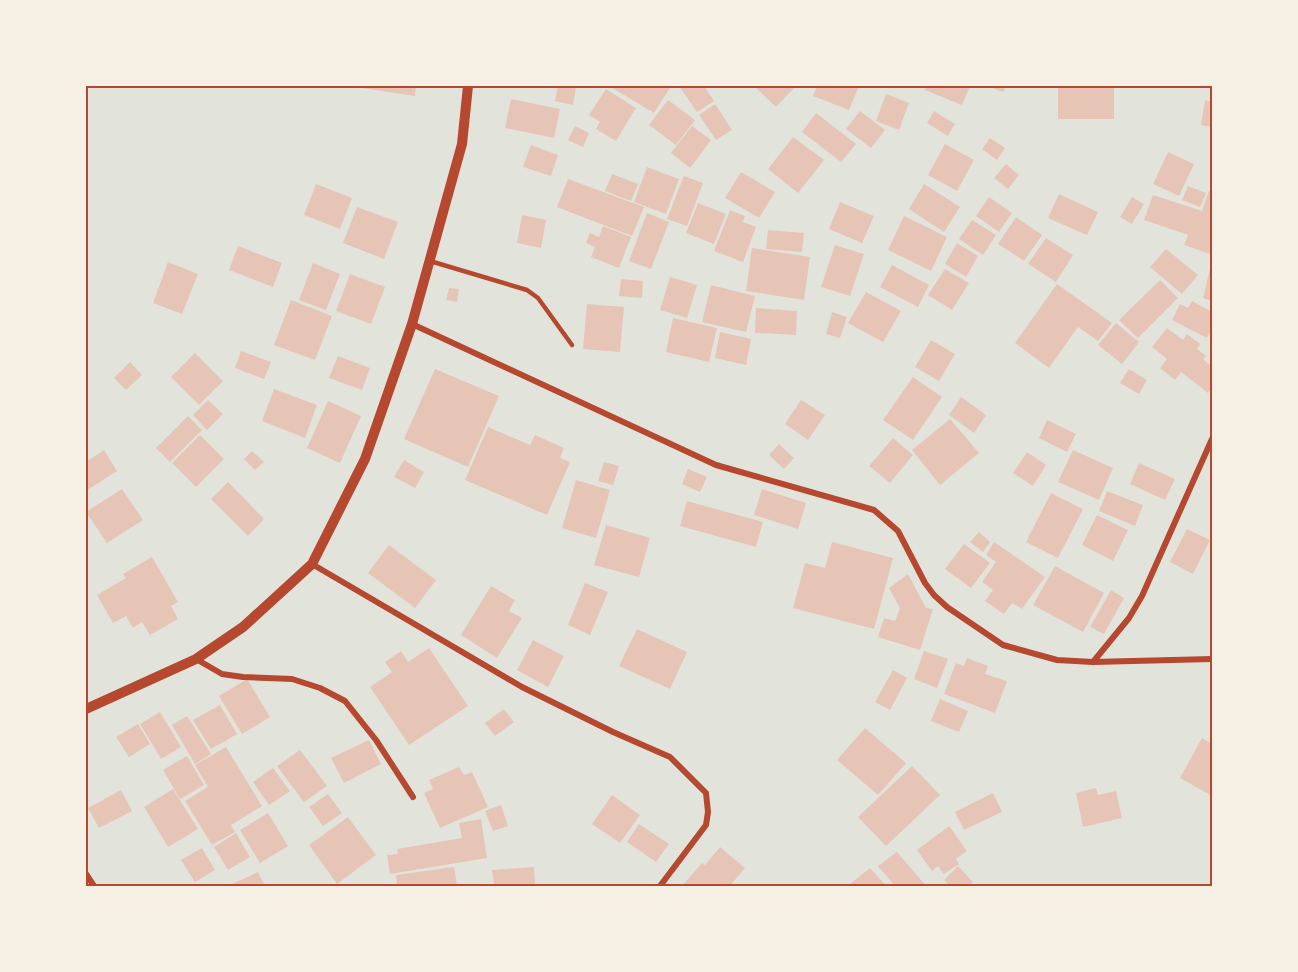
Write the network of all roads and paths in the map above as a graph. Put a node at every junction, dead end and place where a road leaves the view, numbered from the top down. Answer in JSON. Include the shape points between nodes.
{"nodes":[{"id":1,"x":468,"y":86,"type":"edge"},
{"id":2,"x":430,"y":261,"type":"junction"},
{"id":3,"x":412,"y":324,"type":"junction"},
{"id":4,"x":572,"y":345,"type":"dead end"},
{"id":5,"x":1212,"y":439,"type":"edge"},
{"id":6,"x":312,"y":564,"type":"junction"},
{"id":7,"x":196,"y":659,"type":"junction"},
{"id":8,"x":1212,"y":659,"type":"edge"},
{"id":9,"x":1092,"y":663,"type":"junction"},
{"id":10,"x":86,"y":709,"type":"edge"},
{"id":11,"x":413,"y":797,"type":"dead end"},
{"id":12,"x":86,"y":874,"type":"edge"},
{"id":13,"x":94,"y":886,"type":"edge"},
{"id":14,"x":660,"y":886,"type":"edge"}],
"edges":[{"from":1,"to":2,"type":"street","via":[[462,144]]},
{"from":2,"to":3,"type":"street"},
{"from":2,"to":4,"type":"lane","via":[[527,290],[538,298]]},
{"from":3,"to":6,"type":"street","via":[[365,459]]},
{"from":3,"to":9,"type":"street","via":[[716,465],[874,510],[898,531],[925,583],[947,607],[1003,645],[1057,660]]},
{"from":5,"to":9,"type":"street","via":[[1142,596]]},
{"from":6,"to":7,"type":"street","via":[[243,627]]},
{"from":6,"to":14,"type":"street","via":[[522,687],[670,757],[706,792],[708,812],[706,825]]},
{"from":7,"to":10,"type":"street"},
{"from":7,"to":11,"type":"street","via":[[222,674],[292,679],[345,701]]},
{"from":8,"to":9,"type":"street"},
{"from":12,"to":13,"type":"street"}]}
